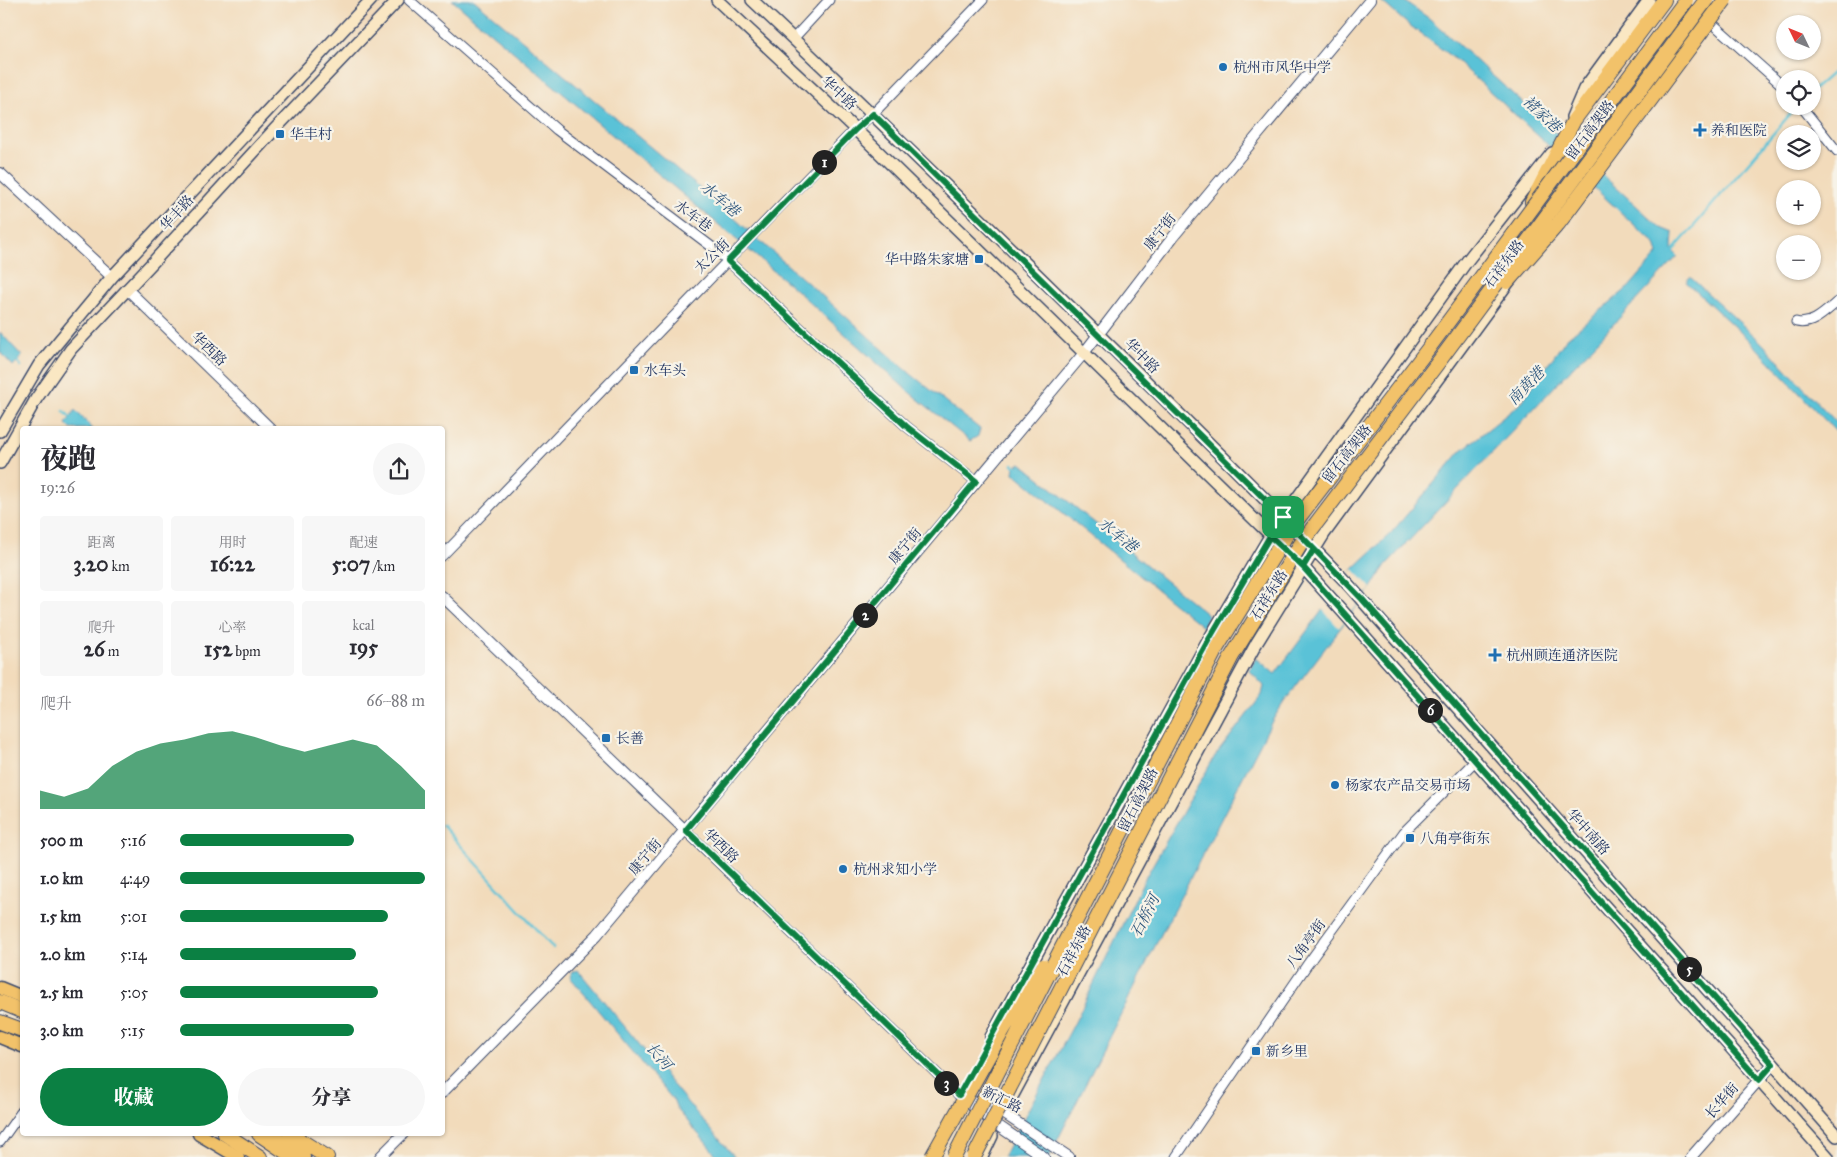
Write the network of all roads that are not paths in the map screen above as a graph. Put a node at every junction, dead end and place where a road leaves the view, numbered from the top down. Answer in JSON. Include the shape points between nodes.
{"nodes":[{"id":1,"x":371,"y":0,"type":"edge"},
{"id":2,"x":398,"y":0,"type":"edge"},
{"id":3,"x":409,"y":0,"type":"edge"},
{"id":4,"x":717,"y":0,"type":"edge"},
{"id":5,"x":752,"y":0,"type":"edge"},
{"id":6,"x":828,"y":0,"type":"edge"},
{"id":7,"x":983,"y":0,"type":"edge"},
{"id":8,"x":1370,"y":0,"type":"edge"},
{"id":9,"x":1649,"y":0,"type":"edge"},
{"id":10,"x":1664,"y":0,"type":"edge"},
{"id":11,"x":1686,"y":0,"type":"edge"},
{"id":12,"x":1706,"y":0,"type":"edge"},
{"id":13,"x":1725,"y":0,"type":"edge"},
{"id":14,"x":1711,"y":22,"type":"junction"},
{"id":15,"x":793,"y":39,"type":"junction"},
{"id":16,"x":1776,"y":80,"type":"edge"},
{"id":17,"x":873,"y":114,"type":"junction"},
{"id":18,"x":1809,"y":115,"type":"edge"},
{"id":19,"x":856,"y":129,"type":"junction"},
{"id":20,"x":1837,"y":151,"type":"edge"},
{"id":21,"x":0,"y":173,"type":"edge"},
{"id":22,"x":1519,"y":226,"type":"junction"},
{"id":23,"x":728,"y":261,"type":"junction"},
{"id":24,"x":112,"y":277,"type":"junction"},
{"id":25,"x":127,"y":289,"type":"junction"},
{"id":26,"x":1837,"y":302,"type":"edge"},
{"id":27,"x":1796,"y":322,"type":"dead end"},
{"id":28,"x":1098,"y":335,"type":"junction"},
{"id":29,"x":1084,"y":353,"type":"junction"},
{"id":30,"x":1443,"y":356,"type":"junction"},
{"id":31,"x":21,"y":426,"type":"edge"},
{"id":32,"x":268,"y":426,"type":"edge"},
{"id":33,"x":20,"y":427,"type":"edge"},
{"id":34,"x":0,"y":431,"type":"edge"},
{"id":35,"x":0,"y":463,"type":"edge"},
{"id":36,"x":976,"y":481,"type":"junction"},
{"id":37,"x":1283,"y":517,"type":"junction"},
{"id":38,"x":1270,"y":536,"type":"junction"},
{"id":39,"x":1314,"y":549,"type":"junction"},
{"id":40,"x":445,"y":553,"type":"edge"},
{"id":41,"x":1303,"y":567,"type":"junction"},
{"id":42,"x":445,"y":599,"type":"edge"},
{"id":43,"x":1475,"y":761,"type":"junction"},
{"id":44,"x":686,"y":830,"type":"junction"},
{"id":45,"x":1093,"y":887,"type":"junction"},
{"id":46,"x":0,"y":988,"type":"edge"},
{"id":47,"x":20,"y":996,"type":"edge"},
{"id":48,"x":0,"y":1002,"type":"edge"},
{"id":49,"x":20,"y":1010,"type":"edge"},
{"id":50,"x":0,"y":1022,"type":"edge"},
{"id":51,"x":20,"y":1029,"type":"edge"},
{"id":52,"x":0,"y":1037,"type":"edge"},
{"id":53,"x":20,"y":1045,"type":"edge"},
{"id":54,"x":1773,"y":1064,"type":"junction"},
{"id":55,"x":1759,"y":1080,"type":"junction"},
{"id":56,"x":445,"y":1090,"type":"edge"},
{"id":57,"x":959,"y":1095,"type":"junction"},
{"id":58,"x":1003,"y":1113,"type":"junction"},
{"id":59,"x":20,"y":1114,"type":"edge"},
{"id":60,"x":997,"y":1125,"type":"junction"},
{"id":61,"x":202,"y":1136,"type":"edge"},
{"id":62,"x":229,"y":1136,"type":"edge"},
{"id":63,"x":262,"y":1136,"type":"edge"},
{"id":64,"x":275,"y":1136,"type":"edge"},
{"id":65,"x":293,"y":1136,"type":"edge"},
{"id":66,"x":401,"y":1136,"type":"edge"},
{"id":67,"x":1837,"y":1136,"type":"edge"},
{"id":68,"x":0,"y":1142,"type":"edge"},
{"id":69,"x":1066,"y":1155,"type":"edge"},
{"id":70,"x":238,"y":1157,"type":"edge"},
{"id":71,"x":260,"y":1157,"type":"edge"},
{"id":72,"x":293,"y":1157,"type":"edge"},
{"id":73,"x":304,"y":1157,"type":"edge"},
{"id":74,"x":327,"y":1157,"type":"edge"},
{"id":75,"x":380,"y":1157,"type":"edge"},
{"id":76,"x":931,"y":1157,"type":"edge"},
{"id":77,"x":954,"y":1157,"type":"edge"},
{"id":78,"x":974,"y":1157,"type":"edge"},
{"id":79,"x":982,"y":1157,"type":"edge"},
{"id":80,"x":1044,"y":1157,"type":"edge"},
{"id":81,"x":1176,"y":1157,"type":"edge"},
{"id":82,"x":1691,"y":1157,"type":"edge"},
{"id":83,"x":1828,"y":1157,"type":"edge"}],
"edges":[{"from":1,"to":24,"type":"main road","name":"华丰路"},
{"from":2,"to":25,"type":"main road","name":"华丰路","via":[[274,128]]},
{"from":3,"to":23,"type":"street","name":"水车巷","via":[[557,130]]},
{"from":4,"to":19,"type":"main road","name":"华中路"},
{"from":5,"to":15,"type":"main road","name":"华中路"},
{"from":6,"to":15,"type":"street"},
{"from":7,"to":17,"type":"street","name":"太公街"},
{"from":8,"to":28,"type":"street","name":"康宁街","via":[[1173,237]]},
{"from":9,"to":37,"type":"main road","name":"石祥东路","via":[[1584,89],[1552,154],[1467,261]]},
{"from":10,"to":22,"type":"highway","bridge":true,"via":[[1574,120]]},
{"from":11,"to":22,"type":"highway","name":"留石高架路","bridge":true},
{"from":12,"to":30,"type":"highway","name":"留石高架路","bridge":true},
{"from":13,"to":14,"type":"main road","name":"石祥东路"},
{"from":13,"to":30,"type":"highway","bridge":true,"via":[[1558,224]]},
{"from":14,"to":16,"type":"street"},
{"from":14,"to":39,"type":"main road","name":"石祥东路","bridge":true,"via":[[1495,300]]},
{"from":15,"to":17,"type":"main road","name":"华中路"},
{"from":17,"to":19,"type":"street","name":"太公街"},
{"from":17,"to":28,"type":"main road","name":"华中路"},
{"from":18,"to":20,"type":"street"},
{"from":19,"to":23,"type":"street","name":"太公街"},
{"from":19,"to":29,"type":"main road","name":"华中路"},
{"from":21,"to":24,"type":"street"},
{"from":22,"to":45,"type":"highway","name":"留石高架路","bridge":true,"via":[[1290,529],[1216,648]]},
{"from":23,"to":36,"type":"street","name":"水车巷","via":[[906,426]]},
{"from":23,"to":40,"type":"street","name":"太公街"},
{"from":24,"to":34,"type":"main road","name":"华丰路","via":[[39,365]]},
{"from":25,"to":31,"type":"main road","name":"华丰路","via":[[71,349]]},
{"from":25,"to":32,"type":"street","name":"华西路"},
{"from":26,"to":27,"type":"street","via":[[1817,318],[1802,324]]},
{"from":28,"to":29,"type":"street","name":"康宁街"},
{"from":28,"to":37,"type":"main road","name":"华中路"},
{"from":29,"to":36,"type":"street","name":"康宁街"},
{"from":29,"to":38,"type":"main road","name":"华中路"},
{"from":30,"to":78,"type":"highway","name":"留石高架路","bridge":true,"via":[[1302,542],[1232,656]]},
{"from":33,"to":35,"type":"main road","name":"华丰路"},
{"from":36,"to":44,"type":"street","name":"康宁街"},
{"from":37,"to":38,"type":"main road","name":"石祥东路"},
{"from":37,"to":39,"type":"main road","name":"华中路"},
{"from":38,"to":41,"type":"main road","name":"华中路"},
{"from":38,"to":57,"type":"main road","name":"石祥东路","via":[[1208,641]]},
{"from":39,"to":41,"type":"main road","name":"石祥东路"},
{"from":39,"to":54,"type":"main road","name":"华中南路","via":[[1362,599]]},
{"from":41,"to":43,"type":"main road"},
{"from":41,"to":58,"type":"main road","name":"石祥东路","via":[[1241,671]]},
{"from":42,"to":44,"type":"street","name":"华西路"},
{"from":43,"to":55,"type":"main road"},
{"from":43,"to":81,"type":"street","name":"八角亭街","via":[[1404,832],[1307,964]]},
{"from":44,"to":56,"type":"street","name":"康宁街","via":[[597,935]]},
{"from":44,"to":57,"type":"street","name":"华西路"},
{"from":45,"to":76,"type":"highway","bridge":true,"via":[[1003,1030]]},
{"from":45,"to":77,"type":"highway","name":"留石高架路","bridge":true},
{"from":46,"to":47,"type":"main road"},
{"from":48,"to":49,"type":"highway"},
{"from":50,"to":51,"type":"highway"},
{"from":52,"to":53,"type":"main road"},
{"from":54,"to":55,"type":"street","name":"长华街"},
{"from":54,"to":67,"type":"main road","name":"华中南路"},
{"from":55,"to":82,"type":"street","name":"长华街"},
{"from":55,"to":83,"type":"main road"},
{"from":57,"to":58,"type":"street","name":"新汇路"},
{"from":57,"to":60,"type":"street","name":"新汇路"},
{"from":57,"to":76,"type":"main road","name":"石祥东路"},
{"from":58,"to":60,"type":"main road","name":"石祥东路"},
{"from":58,"to":69,"type":"street","name":"新汇路"},
{"from":59,"to":68,"type":"street"},
{"from":60,"to":79,"type":"main road","name":"石祥东路"},
{"from":60,"to":80,"type":"street","name":"新汇路"},
{"from":61,"to":70,"type":"main road"},
{"from":62,"to":71,"type":"highway"},
{"from":63,"to":72,"type":"highway"},
{"from":64,"to":73,"type":"main road"},
{"from":65,"to":74,"type":"highway"},
{"from":66,"to":75,"type":"street"}]}
